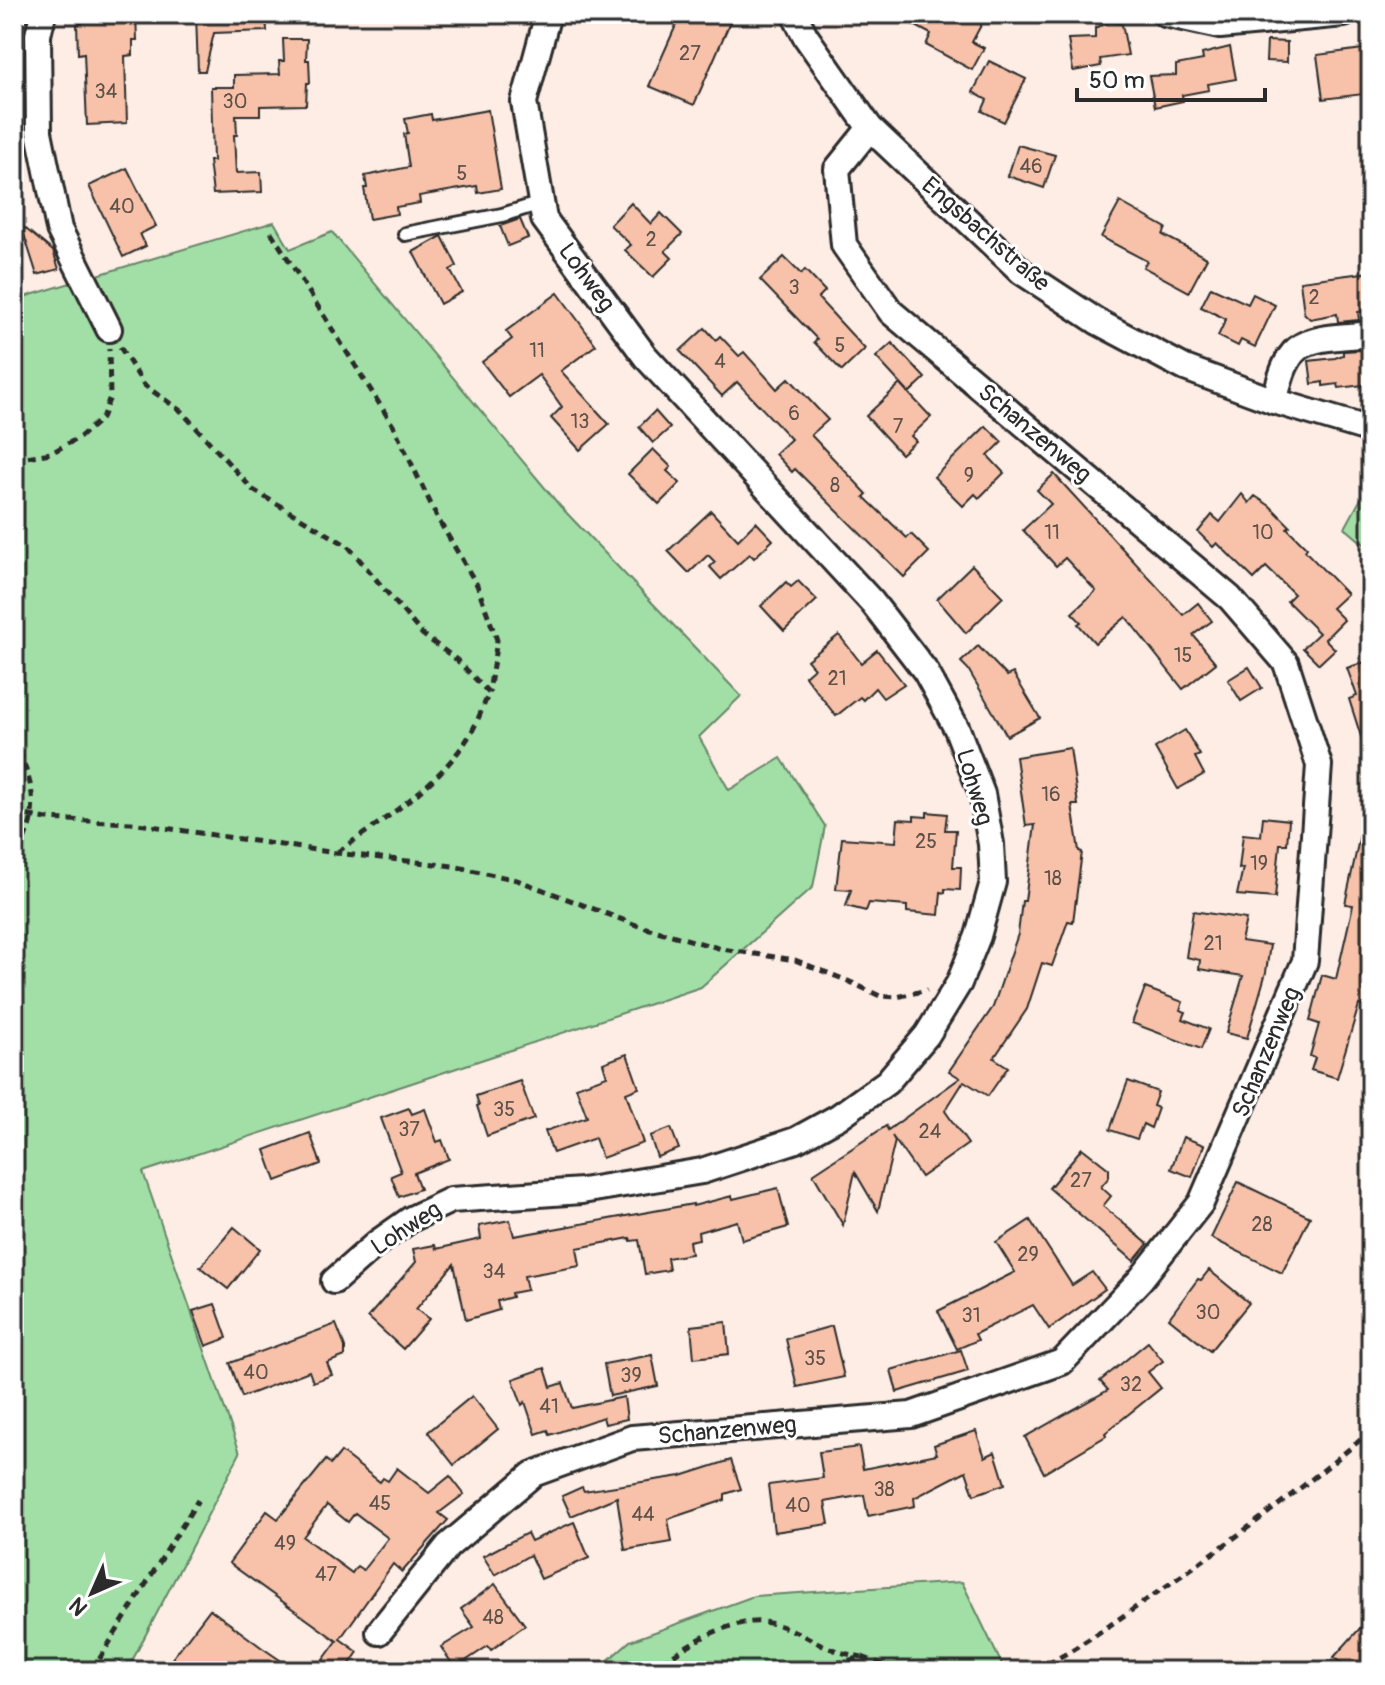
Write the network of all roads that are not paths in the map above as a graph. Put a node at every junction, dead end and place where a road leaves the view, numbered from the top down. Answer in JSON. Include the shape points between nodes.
{"nodes":[{"id":1,"x":43,"y":14,"type":"edge"},
{"id":2,"x":548,"y":14,"type":"edge"},
{"id":3,"x":794,"y":14,"type":"edge"},
{"id":4,"x":1165,"y":14,"type":"edge"},
{"id":5,"x":1344,"y":14,"type":"edge"},
{"id":6,"x":870,"y":128,"type":"junction"},
{"id":7,"x":541,"y":203,"type":"junction"},
{"id":8,"x":405,"y":234,"type":"dead end"},
{"id":9,"x":109,"y":329,"type":"road end"},
{"id":10,"x":1371,"y":334,"type":"edge"},
{"id":11,"x":1274,"y":401,"type":"junction"},
{"id":12,"x":1371,"y":430,"type":"edge"},
{"id":13,"x":334,"y":1281,"type":"dead end"},
{"id":14,"x":379,"y":1632,"type":"dead end"}],
"edges":[{"from":1,"to":9,"type":"street","via":[[38,35],[39,132],[59,229]]},
{"from":2,"to":7,"type":"street","name":"Lohweg","via":[[524,102]]},
{"from":3,"to":6,"type":"street","name":"Engsbachstraße"},
{"from":4,"to":5,"type":"street","via":[[1220,26]]},
{"from":6,"to":11,"type":"street","name":"Engsbachstraße","via":[[1022,272],[1098,322],[1185,368]]},
{"from":6,"to":14,"type":"street","name":"Schanzenweg","via":[[837,169],[844,245],[891,312],[1230,598],[1286,663],[1319,765],[1305,961],[1201,1203],[1140,1280],[1062,1362],[911,1415],[632,1438],[533,1474],[448,1546]]},
{"from":7,"to":8,"type":"lane"},
{"from":7,"to":13,"type":"street","name":"Lohweg","via":[[544,219],[645,356],[872,602],[926,672],[957,729],[982,794],[993,882],[959,983],[927,1035],[887,1082],[838,1117],[796,1140],[702,1171],[582,1191],[451,1200],[411,1219]]},
{"from":10,"to":11,"type":"street","via":[[1298,348]]},
{"from":11,"to":12,"type":"street","name":"Engsbachstraße"}]}
